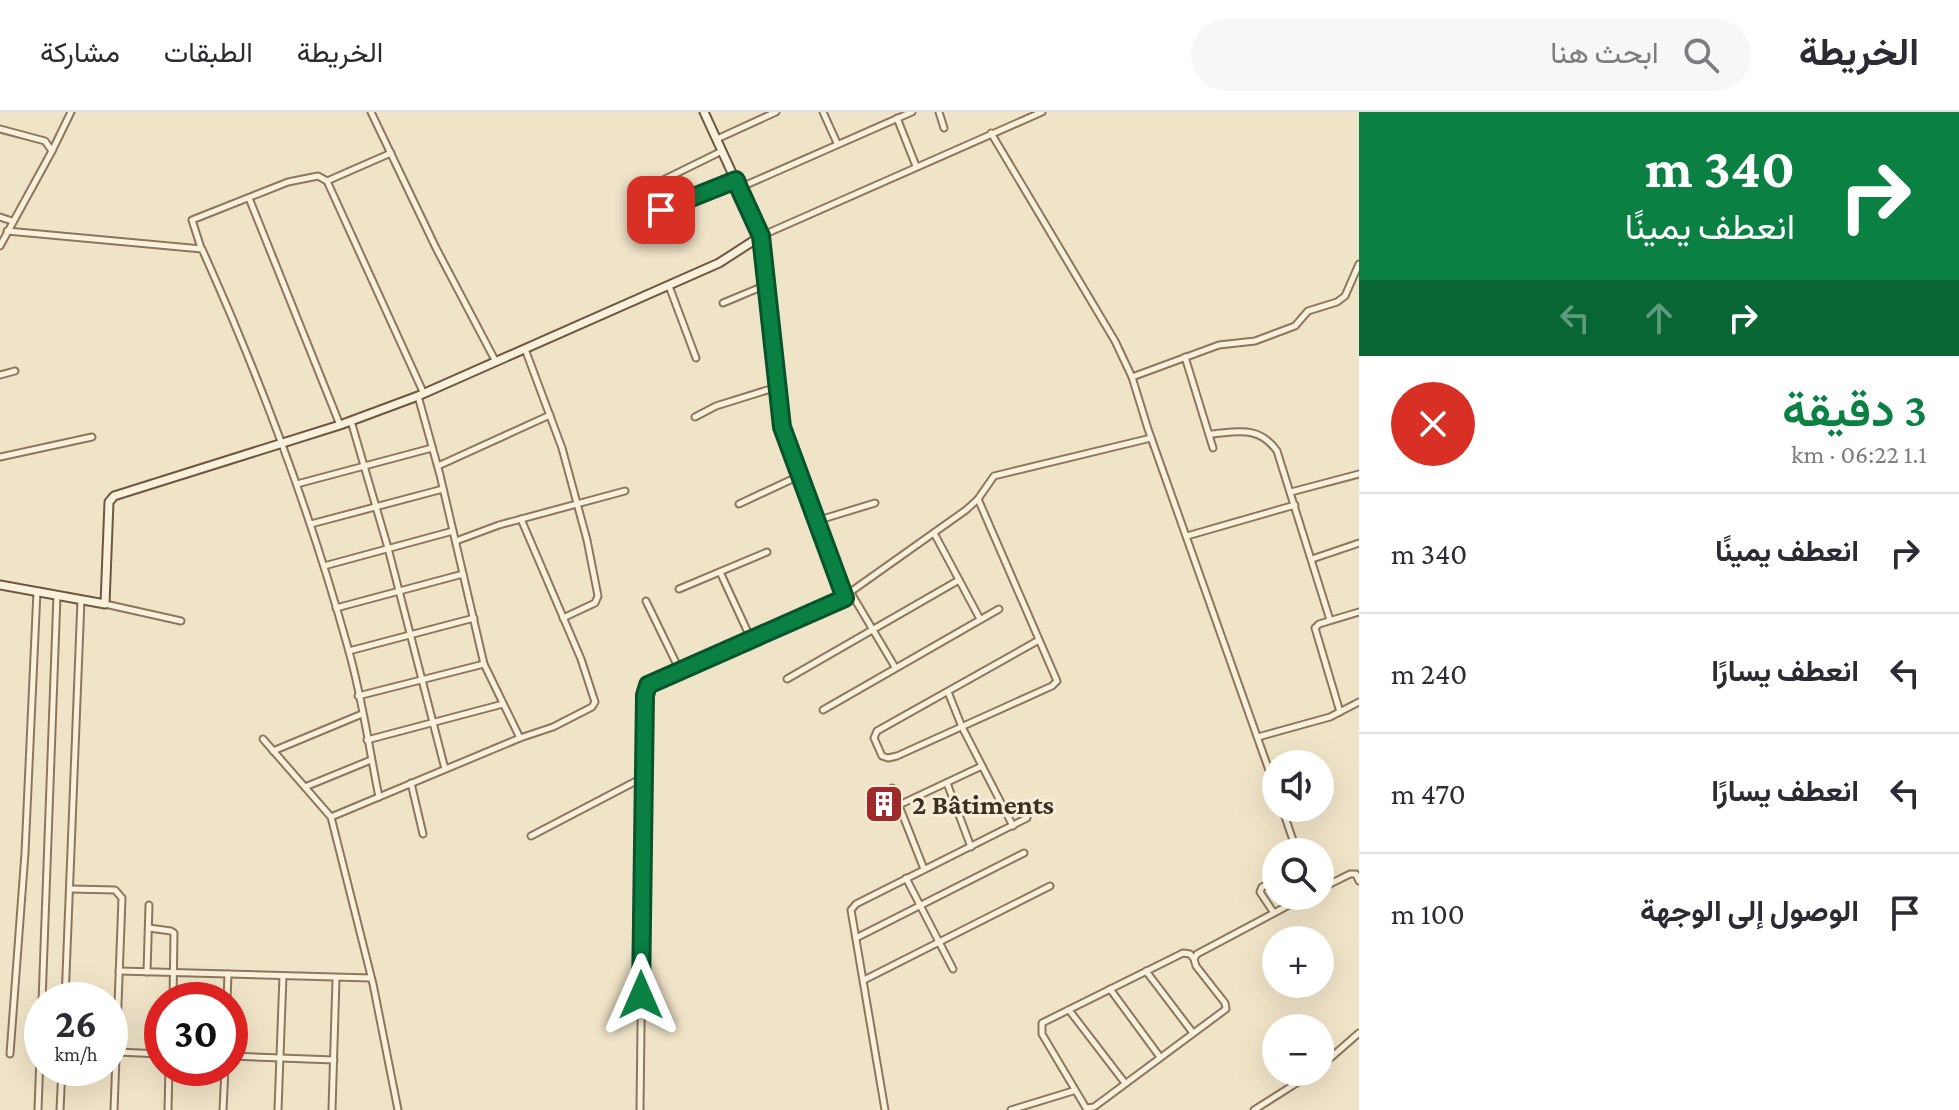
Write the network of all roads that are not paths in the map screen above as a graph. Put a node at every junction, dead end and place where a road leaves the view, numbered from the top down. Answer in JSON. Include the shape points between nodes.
{"nodes":[{"id":1,"x":61,"y":112,"type":"edge"},
{"id":2,"x":371,"y":112,"type":"edge"},
{"id":3,"x":704,"y":112,"type":"edge"},
{"id":4,"x":776,"y":112,"type":"edge"},
{"id":5,"x":823,"y":112,"type":"edge"},
{"id":6,"x":912,"y":112,"type":"edge"},
{"id":7,"x":939,"y":112,"type":"edge"},
{"id":8,"x":1042,"y":112,"type":"edge"},
{"id":9,"x":70,"y":114,"type":"edge"},
{"id":10,"x":897,"y":118,"type":"junction"},
{"id":11,"x":944,"y":128,"type":"dead end"},
{"id":12,"x":0,"y":129,"type":"edge"},
{"id":13,"x":991,"y":133,"type":"junction"},
{"id":14,"x":717,"y":139,"type":"junction"},
{"id":15,"x":837,"y":143,"type":"junction"},
{"id":16,"x":52,"y":151,"type":"junction"},
{"id":17,"x":722,"y":151,"type":"junction"},
{"id":18,"x":391,"y":153,"type":"junction"},
{"id":19,"x":916,"y":166,"type":"junction"},
{"id":20,"x":327,"y":181,"type":"junction"},
{"id":21,"x":737,"y":184,"type":"junction"},
{"id":22,"x":249,"y":198,"type":"junction"},
{"id":23,"x":0,"y":217,"type":"edge"},
{"id":24,"x":12,"y":221,"type":"junction"},
{"id":25,"x":7,"y":231,"type":"junction"},
{"id":26,"x":761,"y":236,"type":"junction"},
{"id":27,"x":0,"y":246,"type":"edge"},
{"id":28,"x":201,"y":248,"type":"junction"},
{"id":29,"x":1359,"y":264,"type":"edge"},
{"id":30,"x":766,"y":285,"type":"junction"},
{"id":31,"x":669,"y":286,"type":"junction"},
{"id":32,"x":723,"y":303,"type":"dead end"},
{"id":33,"x":525,"y":348,"type":"junction"},
{"id":34,"x":1185,"y":357,"type":"junction"},
{"id":35,"x":696,"y":358,"type":"dead end"},
{"id":36,"x":496,"y":362,"type":"junction"},
{"id":37,"x":15,"y":371,"type":"dead end"},
{"id":38,"x":0,"y":375,"type":"edge"},
{"id":39,"x":1132,"y":377,"type":"junction"},
{"id":40,"x":777,"y":387,"type":"junction"},
{"id":41,"x":421,"y":395,"type":"junction"},
{"id":42,"x":550,"y":415,"type":"junction"},
{"id":43,"x":695,"y":417,"type":"dead end"},
{"id":44,"x":351,"y":421,"type":"junction"},
{"id":45,"x":340,"y":425,"type":"junction"},
{"id":46,"x":1210,"y":434,"type":"junction"},
{"id":47,"x":92,"y":437,"type":"dead end"},
{"id":48,"x":1151,"y":438,"type":"junction"},
{"id":49,"x":282,"y":443,"type":"junction"},
{"id":50,"x":432,"y":448,"type":"junction"},
{"id":51,"x":1213,"y":448,"type":"dead end"},
{"id":52,"x":0,"y":457,"type":"edge"},
{"id":53,"x":364,"y":465,"type":"junction"},
{"id":54,"x":437,"y":467,"type":"junction"},
{"id":55,"x":1359,"y":474,"type":"edge"},
{"id":56,"x":799,"y":476,"type":"junction"},
{"id":57,"x":297,"y":484,"type":"junction"},
{"id":58,"x":443,"y":489,"type":"junction"},
{"id":59,"x":625,"y":491,"type":"dead end"},
{"id":60,"x":1291,"y":492,"type":"junction"},
{"id":61,"x":978,"y":499,"type":"junction"},
{"id":62,"x":875,"y":503,"type":"dead end"},
{"id":63,"x":576,"y":504,"type":"junction"},
{"id":64,"x":739,"y":504,"type":"dead end"},
{"id":65,"x":1295,"y":505,"type":"junction"},
{"id":66,"x":376,"y":506,"type":"junction"},
{"id":67,"x":521,"y":519,"type":"junction"},
{"id":68,"x":816,"y":521,"type":"junction"},
{"id":69,"x":311,"y":524,"type":"junction"},
{"id":70,"x":453,"y":531,"type":"junction"},
{"id":71,"x":934,"y":533,"type":"junction"},
{"id":72,"x":1187,"y":536,"type":"junction"},
{"id":73,"x":456,"y":541,"type":"junction"},
{"id":74,"x":1359,"y":543,"type":"edge"},
{"id":75,"x":388,"y":548,"type":"junction"},
{"id":76,"x":767,"y":552,"type":"dead end"},
{"id":77,"x":1312,"y":559,"type":"junction"},
{"id":78,"x":324,"y":566,"type":"junction"},
{"id":79,"x":720,"y":572,"type":"junction"},
{"id":80,"x":463,"y":574,"type":"junction"},
{"id":81,"x":959,"y":580,"type":"junction"},
{"id":82,"x":0,"y":585,"type":"edge"},
{"id":83,"x":679,"y":589,"type":"dead end"},
{"id":84,"x":37,"y":591,"type":"junction"},
{"id":85,"x":399,"y":591,"type":"junction"},
{"id":86,"x":851,"y":593,"type":"junction"},
{"id":87,"x":57,"y":595,"type":"junction"},
{"id":88,"x":845,"y":598,"type":"junction"},
{"id":89,"x":81,"y":600,"type":"junction"},
{"id":90,"x":646,"y":601,"type":"dead end"},
{"id":91,"x":105,"y":604,"type":"junction"},
{"id":92,"x":336,"y":608,"type":"junction"},
{"id":93,"x":999,"y":609,"type":"dead end"},
{"id":94,"x":1359,"y":612,"type":"edge"},
{"id":95,"x":474,"y":618,"type":"junction"},
{"id":96,"x":563,"y":618,"type":"junction"},
{"id":97,"x":980,"y":619,"type":"junction"},
{"id":98,"x":1330,"y":620,"type":"junction"},
{"id":99,"x":181,"y":621,"type":"dead end"},
{"id":100,"x":873,"y":630,"type":"junction"},
{"id":101,"x":411,"y":635,"type":"junction"},
{"id":102,"x":751,"y":639,"type":"junction"},
{"id":103,"x":1039,"y":640,"type":"junction"},
{"id":104,"x":349,"y":651,"type":"junction"},
{"id":105,"x":484,"y":664,"type":"junction"},
{"id":106,"x":895,"y":667,"type":"junction"},
{"id":107,"x":679,"y":669,"type":"junction"},
{"id":108,"x":421,"y":678,"type":"junction"},
{"id":109,"x":787,"y":679,"type":"dead end"},
{"id":110,"x":948,"y":692,"type":"junction"},
{"id":111,"x":358,"y":696,"type":"junction"},
{"id":112,"x":1359,"y":702,"type":"edge"},
{"id":113,"x":503,"y":704,"type":"junction"},
{"id":114,"x":823,"y":710,"type":"dead end"},
{"id":115,"x":1340,"y":712,"type":"junction"},
{"id":116,"x":362,"y":714,"type":"junction"},
{"id":117,"x":433,"y":723,"type":"junction"},
{"id":118,"x":962,"y":727,"type":"junction"},
{"id":119,"x":1258,"y":737,"type":"junction"},
{"id":120,"x":520,"y":738,"type":"junction"},
{"id":121,"x":263,"y":739,"type":"dead end"},
{"id":122,"x":367,"y":740,"type":"junction"},
{"id":123,"x":1262,"y":750,"type":"edge"},
{"id":124,"x":273,"y":751,"type":"junction"},
{"id":125,"x":371,"y":760,"type":"junction"},
{"id":126,"x":982,"y":766,"type":"junction"},
{"id":127,"x":445,"y":769,"type":"junction"},
{"id":128,"x":642,"y":778,"type":"junction"},
{"id":129,"x":411,"y":783,"type":"junction"},
{"id":130,"x":947,"y":783,"type":"junction"},
{"id":131,"x":305,"y":787,"type":"junction"},
{"id":132,"x":892,"y":788,"type":"dead end"},
{"id":133,"x":379,"y":797,"type":"junction"},
{"id":134,"x":899,"y":805,"type":"junction"},
{"id":135,"x":331,"y":817,"type":"junction"},
{"id":136,"x":1027,"y":818,"type":"dead end"},
{"id":137,"x":1013,"y":826,"type":"junction"},
{"id":138,"x":423,"y":834,"type":"dead end"},
{"id":139,"x":531,"y":836,"type":"dead end"},
{"id":140,"x":971,"y":847,"type":"junction"},
{"id":141,"x":1024,"y":853,"type":"dead end"},
{"id":142,"x":924,"y":869,"type":"junction"},
{"id":143,"x":906,"y":878,"type":"junction"},
{"id":144,"x":1359,"y":881,"type":"edge"},
{"id":145,"x":1334,"y":882,"type":"edge"},
{"id":146,"x":1050,"y":886,"type":"dead end"},
{"id":147,"x":71,"y":889,"type":"junction"},
{"id":148,"x":919,"y":904,"type":"junction"},
{"id":149,"x":149,"y":905,"type":"dead end"},
{"id":150,"x":1272,"y":910,"type":"edge"},
{"id":151,"x":1280,"y":910,"type":"edge"},
{"id":152,"x":1274,"y":913,"type":"junction"},
{"id":153,"x":149,"y":928,"type":"junction"},
{"id":154,"x":856,"y":938,"type":"junction"},
{"id":155,"x":938,"y":943,"type":"junction"},
{"id":156,"x":1194,"y":959,"type":"junction"},
{"id":157,"x":953,"y":969,"type":"dead end"},
{"id":158,"x":119,"y":971,"type":"junction"},
{"id":159,"x":1146,"y":971,"type":"junction"},
{"id":160,"x":147,"y":972,"type":"junction"},
{"id":161,"x":175,"y":973,"type":"junction"},
{"id":162,"x":228,"y":974,"type":"junction"},
{"id":163,"x":283,"y":976,"type":"junction"},
{"id":164,"x":371,"y":978,"type":"junction"},
{"id":165,"x":336,"y":979,"type":"junction"},
{"id":166,"x":864,"y":980,"type":"junction"},
{"id":167,"x":66,"y":982,"type":"edge"},
{"id":168,"x":119,"y":982,"type":"edge"},
{"id":169,"x":174,"y":982,"type":"edge"},
{"id":170,"x":228,"y":982,"type":"edge"},
{"id":171,"x":1110,"y":989,"type":"junction"},
{"id":172,"x":1069,"y":1010,"type":"junction"},
{"id":173,"x":1193,"y":1033,"type":"junction"},
{"id":174,"x":1359,"y":1033,"type":"edge"},
{"id":175,"x":10,"y":1054,"type":"dead end"},
{"id":176,"x":1334,"y":1055,"type":"edge"},
{"id":177,"x":248,"y":1057,"type":"edge"},
{"id":178,"x":1160,"y":1057,"type":"junction"},
{"id":179,"x":280,"y":1058,"type":"junction"},
{"id":180,"x":334,"y":1060,"type":"junction"},
{"id":181,"x":1125,"y":1083,"type":"junction"},
{"id":182,"x":61,"y":1086,"type":"edge"},
{"id":183,"x":115,"y":1086,"type":"edge"},
{"id":184,"x":169,"y":1086,"type":"edge"},
{"id":185,"x":224,"y":1086,"type":"edge"},
{"id":186,"x":1292,"y":1086,"type":"edge"},
{"id":187,"x":1073,"y":1091,"type":"junction"},
{"id":188,"x":38,"y":1110,"type":"edge"},
{"id":189,"x":60,"y":1110,"type":"edge"},
{"id":190,"x":114,"y":1110,"type":"edge"},
{"id":191,"x":168,"y":1110,"type":"edge"},
{"id":192,"x":223,"y":1110,"type":"edge"},
{"id":193,"x":278,"y":1110,"type":"edge"},
{"id":194,"x":332,"y":1110,"type":"edge"},
{"id":195,"x":398,"y":1110,"type":"edge"},
{"id":196,"x":640,"y":1110,"type":"edge"},
{"id":197,"x":885,"y":1110,"type":"edge"},
{"id":198,"x":1011,"y":1110,"type":"edge"},
{"id":199,"x":1254,"y":1110,"type":"edge"}],
"edges":[{"from":1,"to":9,"type":"street"},
{"from":2,"to":18,"type":"street"},
{"from":3,"to":14,"type":"street"},
{"from":4,"to":14,"type":"street"},
{"from":5,"to":15,"type":"street"},
{"from":6,"to":10,"type":"street"},
{"from":7,"to":11,"type":"street"},
{"from":8,"to":13,"type":"street"},
{"from":9,"to":16,"type":"street"},
{"from":10,"to":15,"type":"street"},
{"from":10,"to":19,"type":"street"},
{"from":12,"to":16,"type":"street","via":[[45,141]]},
{"from":13,"to":19,"type":"street"},
{"from":13,"to":39,"type":"street","via":[[1107,325]]},
{"from":14,"to":17,"type":"street"},
{"from":15,"to":21,"type":"street"},
{"from":16,"to":24,"type":"street"},
{"from":17,"to":21,"type":"street"},
{"from":17,"to":21,"type":"street","via":[[650,191],[661,210]]},
{"from":18,"to":20,"type":"street"},
{"from":18,"to":36,"type":"street"},
{"from":19,"to":26,"type":"street"},
{"from":20,"to":22,"type":"street","via":[[312,176]]},
{"from":20,"to":41,"type":"street"},
{"from":21,"to":26,"type":"street"},
{"from":22,"to":28,"type":"street","via":[[191,221]]},
{"from":22,"to":45,"type":"street"},
{"from":23,"to":24,"type":"street"},
{"from":24,"to":25,"type":"street"},
{"from":25,"to":27,"type":"street"},
{"from":25,"to":28,"type":"street"},
{"from":26,"to":30,"type":"street"},
{"from":26,"to":31,"type":"street","via":[[730,258]]},
{"from":28,"to":49,"type":"street"},
{"from":29,"to":34,"type":"street","via":[[1345,296],[1308,311],[1295,326]]},
{"from":30,"to":32,"type":"street"},
{"from":30,"to":40,"type":"street"},
{"from":31,"to":33,"type":"street"},
{"from":31,"to":35,"type":"street"},
{"from":33,"to":36,"type":"street"},
{"from":33,"to":42,"type":"street"},
{"from":34,"to":39,"type":"street"},
{"from":34,"to":46,"type":"street"},
{"from":36,"to":41,"type":"street"},
{"from":37,"to":38,"type":"street"},
{"from":39,"to":48,"type":"street"},
{"from":40,"to":43,"type":"street"},
{"from":40,"to":56,"type":"street","via":[[782,427]]},
{"from":41,"to":44,"type":"street"},
{"from":41,"to":50,"type":"street"},
{"from":42,"to":54,"type":"street"},
{"from":42,"to":63,"type":"street"},
{"from":44,"to":45,"type":"street"},
{"from":44,"to":53,"type":"street"},
{"from":45,"to":49,"type":"street"},
{"from":46,"to":51,"type":"street"},
{"from":46,"to":60,"type":"street","via":[[1246,430],[1266,440],[1277,451]]},
{"from":47,"to":52,"type":"street"},
{"from":48,"to":61,"type":"street","via":[[994,476]]},
{"from":48,"to":72,"type":"street"},
{"from":49,"to":57,"type":"street"},
{"from":49,"to":91,"type":"street","via":[[110,498]]},
{"from":50,"to":53,"type":"street"},
{"from":50,"to":54,"type":"street"},
{"from":53,"to":57,"type":"street"},
{"from":53,"to":66,"type":"street"},
{"from":54,"to":58,"type":"street"},
{"from":55,"to":60,"type":"street"},
{"from":56,"to":64,"type":"street"},
{"from":56,"to":68,"type":"street"},
{"from":57,"to":69,"type":"street"},
{"from":58,"to":66,"type":"street"},
{"from":58,"to":70,"type":"street"},
{"from":59,"to":63,"type":"street"},
{"from":60,"to":65,"type":"street"},
{"from":61,"to":71,"type":"street"},
{"from":61,"to":103,"type":"street"},
{"from":62,"to":68,"type":"street"},
{"from":63,"to":67,"type":"street"},
{"from":63,"to":96,"type":"street","via":[[598,600]]},
{"from":65,"to":72,"type":"street"},
{"from":65,"to":77,"type":"street"},
{"from":66,"to":69,"type":"street"},
{"from":66,"to":75,"type":"street"},
{"from":67,"to":73,"type":"street"},
{"from":67,"to":96,"type":"street"},
{"from":68,"to":88,"type":"street"},
{"from":69,"to":78,"type":"street"},
{"from":70,"to":73,"type":"street"},
{"from":70,"to":75,"type":"street"},
{"from":71,"to":81,"type":"street"},
{"from":71,"to":86,"type":"street"},
{"from":72,"to":119,"type":"street"},
{"from":73,"to":80,"type":"street"},
{"from":74,"to":77,"type":"street"},
{"from":75,"to":78,"type":"street"},
{"from":75,"to":85,"type":"street"},
{"from":76,"to":79,"type":"street"},
{"from":77,"to":98,"type":"street"},
{"from":78,"to":92,"type":"street"},
{"from":79,"to":83,"type":"street"},
{"from":79,"to":102,"type":"street"},
{"from":80,"to":85,"type":"street"},
{"from":80,"to":95,"type":"street"},
{"from":81,"to":97,"type":"street"},
{"from":81,"to":100,"type":"street"},
{"from":82,"to":84,"type":"street"},
{"from":84,"to":87,"type":"street"},
{"from":84,"to":175,"type":"street"},
{"from":85,"to":92,"type":"street"},
{"from":85,"to":101,"type":"street"},
{"from":86,"to":88,"type":"street"},
{"from":86,"to":100,"type":"street"},
{"from":87,"to":89,"type":"street"},
{"from":87,"to":188,"type":"street"},
{"from":88,"to":102,"type":"street"},
{"from":89,"to":91,"type":"street"},
{"from":89,"to":147,"type":"street"},
{"from":90,"to":107,"type":"street"},
{"from":91,"to":99,"type":"street"},
{"from":92,"to":104,"type":"street"},
{"from":93,"to":97,"type":"street"},
{"from":94,"to":98,"type":"street"},
{"from":95,"to":101,"type":"street"},
{"from":95,"to":105,"type":"street"},
{"from":96,"to":120,"type":"street","via":[[595,702],[553,727]]},
{"from":97,"to":106,"type":"street"},
{"from":98,"to":115,"type":"street","via":[[1316,626],[1316,632]]},
{"from":100,"to":106,"type":"street"},
{"from":100,"to":109,"type":"street"},
{"from":101,"to":104,"type":"street"},
{"from":101,"to":108,"type":"street"},
{"from":102,"to":107,"type":"street"},
{"from":103,"to":110,"type":"street"},
{"from":103,"to":118,"type":"street","via":[[1057,677],[1055,684]]},
{"from":104,"to":111,"type":"street"},
{"from":105,"to":108,"type":"street"},
{"from":105,"to":113,"type":"street"},
{"from":106,"to":114,"type":"street"},
{"from":107,"to":128,"type":"street","via":[[651,682],[646,690]]},
{"from":108,"to":111,"type":"street"},
{"from":108,"to":117,"type":"street"},
{"from":110,"to":118,"type":"street"},
{"from":110,"to":118,"type":"street","via":[[877,731],[874,738],[888,758]]},
{"from":111,"to":116,"type":"street"},
{"from":112,"to":115,"type":"street"},
{"from":113,"to":117,"type":"street"},
{"from":113,"to":120,"type":"street"},
{"from":115,"to":119,"type":"street"},
{"from":116,"to":122,"type":"street"},
{"from":116,"to":124,"type":"street"},
{"from":117,"to":122,"type":"street"},
{"from":117,"to":127,"type":"street"},
{"from":118,"to":126,"type":"street"},
{"from":119,"to":123,"type":"street"},
{"from":120,"to":127,"type":"street"},
{"from":121,"to":124,"type":"street"},
{"from":122,"to":125,"type":"street"},
{"from":124,"to":131,"type":"street"},
{"from":125,"to":131,"type":"street"},
{"from":125,"to":133,"type":"street"},
{"from":126,"to":130,"type":"street"},
{"from":126,"to":137,"type":"street"},
{"from":127,"to":129,"type":"street"},
{"from":128,"to":139,"type":"street"},
{"from":128,"to":196,"type":"street"},
{"from":129,"to":133,"type":"street"},
{"from":129,"to":138,"type":"street"},
{"from":130,"to":134,"type":"street"},
{"from":130,"to":140,"type":"street"},
{"from":131,"to":135,"type":"street"},
{"from":132,"to":134,"type":"street"},
{"from":133,"to":135,"type":"street"},
{"from":134,"to":142,"type":"street"},
{"from":135,"to":164,"type":"street"},
{"from":136,"to":137,"type":"street"},
{"from":137,"to":140,"type":"street"},
{"from":140,"to":142,"type":"street"},
{"from":141,"to":148,"type":"street"},
{"from":142,"to":143,"type":"street"},
{"from":143,"to":148,"type":"street"},
{"from":143,"to":154,"type":"street","via":[[852,907]]},
{"from":144,"to":145,"type":"street","via":[[1350,874]]},
{"from":146,"to":155,"type":"street"},
{"from":147,"to":158,"type":"street","via":[[121,894]]},
{"from":147,"to":167,"type":"street"},
{"from":148,"to":154,"type":"street"},
{"from":148,"to":155,"type":"street"},
{"from":149,"to":153,"type":"street"},
{"from":150,"to":152,"type":"street"},
{"from":151,"to":152,"type":"street"},
{"from":152,"to":156,"type":"street"},
{"from":153,"to":160,"type":"street"},
{"from":153,"to":161,"type":"street","via":[[174,933]]},
{"from":154,"to":166,"type":"street"},
{"from":155,"to":157,"type":"street"},
{"from":155,"to":166,"type":"street"},
{"from":156,"to":159,"type":"street","via":[[1185,953]]},
{"from":156,"to":173,"type":"street","via":[[1227,1006]]},
{"from":158,"to":160,"type":"street"},
{"from":158,"to":168,"type":"street"},
{"from":159,"to":171,"type":"street"},
{"from":159,"to":173,"type":"street"},
{"from":160,"to":161,"type":"street"},
{"from":161,"to":162,"type":"street"},
{"from":161,"to":169,"type":"street"},
{"from":162,"to":163,"type":"street"},
{"from":162,"to":170,"type":"street"},
{"from":163,"to":165,"type":"street"},
{"from":163,"to":179,"type":"street"},
{"from":164,"to":165,"type":"street"},
{"from":164,"to":195,"type":"street"},
{"from":165,"to":180,"type":"street"},
{"from":166,"to":197,"type":"street"},
{"from":171,"to":172,"type":"street"},
{"from":171,"to":178,"type":"street"},
{"from":172,"to":181,"type":"street"},
{"from":172,"to":187,"type":"street","via":[[1040,1027]]},
{"from":173,"to":178,"type":"street"},
{"from":174,"to":176,"type":"street"},
{"from":177,"to":179,"type":"street"},
{"from":178,"to":181,"type":"street"},
{"from":179,"to":180,"type":"street"},
{"from":179,"to":193,"type":"street"},
{"from":180,"to":194,"type":"street"},
{"from":181,"to":187,"type":"street","via":[[1091,1109]]},
{"from":182,"to":189,"type":"street"},
{"from":183,"to":190,"type":"street"},
{"from":184,"to":191,"type":"street"},
{"from":185,"to":192,"type":"street"},
{"from":186,"to":199,"type":"street"},
{"from":187,"to":198,"type":"street"}]}
